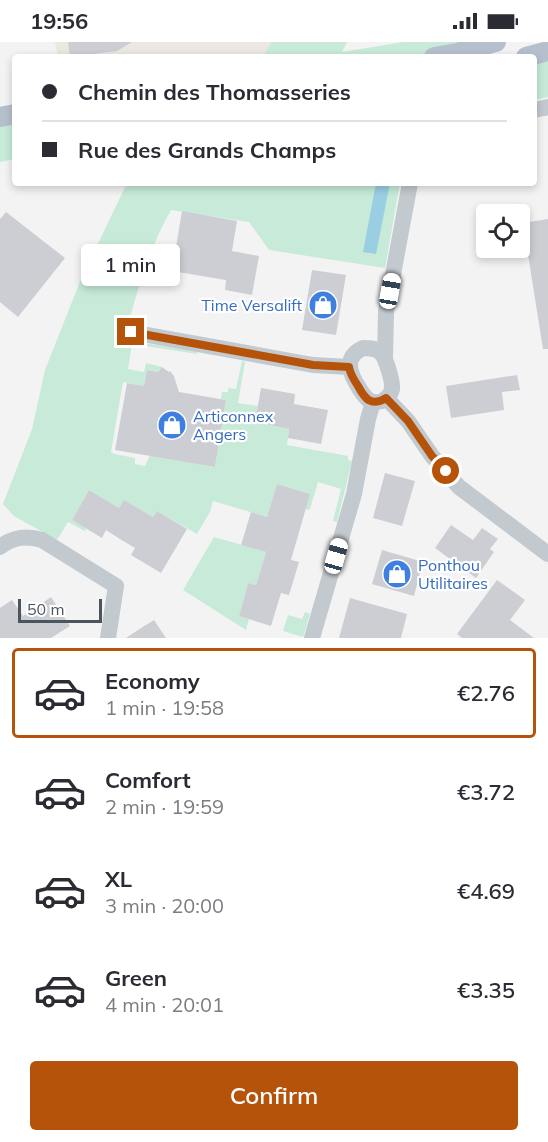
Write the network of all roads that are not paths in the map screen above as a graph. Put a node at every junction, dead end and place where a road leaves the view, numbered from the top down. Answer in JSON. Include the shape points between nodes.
{"nodes":[{"id":1,"x":496,"y":42,"type":"edge"},
{"id":2,"x":451,"y":54,"type":"edge"},
{"id":3,"x":409,"y":186,"type":"edge"},
{"id":4,"x":386,"y":312,"type":"junction"},
{"id":5,"x":131,"y":332,"type":"dead end"},
{"id":6,"x":363,"y":348,"type":"junction"},
{"id":7,"x":385,"y":359,"type":"junction"},
{"id":8,"x":349,"y":367,"type":"junction"},
{"id":9,"x":380,"y":400,"type":"junction"},
{"id":10,"x":4,"y":544,"type":"edge"},
{"id":11,"x":548,"y":554,"type":"edge"},
{"id":12,"x":108,"y":638,"type":"edge"},
{"id":13,"x":312,"y":638,"type":"edge"}],
"edges":[{"from":1,"to":2,"type":"main road"},
{"from":3,"to":4,"type":"street"},
{"from":4,"to":6,"type":"street","via":[[376,336]]},
{"from":4,"to":7,"type":"street"},
{"from":5,"to":8,"type":"street","via":[[313,365]]},
{"from":6,"to":7,"type":"street","via":[[380,352]]},
{"from":6,"to":8,"type":"street","via":[[352,357]]},
{"from":7,"to":9,"type":"street","via":[[392,385],[391,392]]},
{"from":8,"to":9,"type":"street","via":[[363,396]]},
{"from":9,"to":11,"type":"street","via":[[408,421],[459,487]]},
{"from":9,"to":13,"type":"street","via":[[368,419],[354,494]]},
{"from":10,"to":12,"type":"street","via":[[26,537],[42,540],[116,586]]}]}
